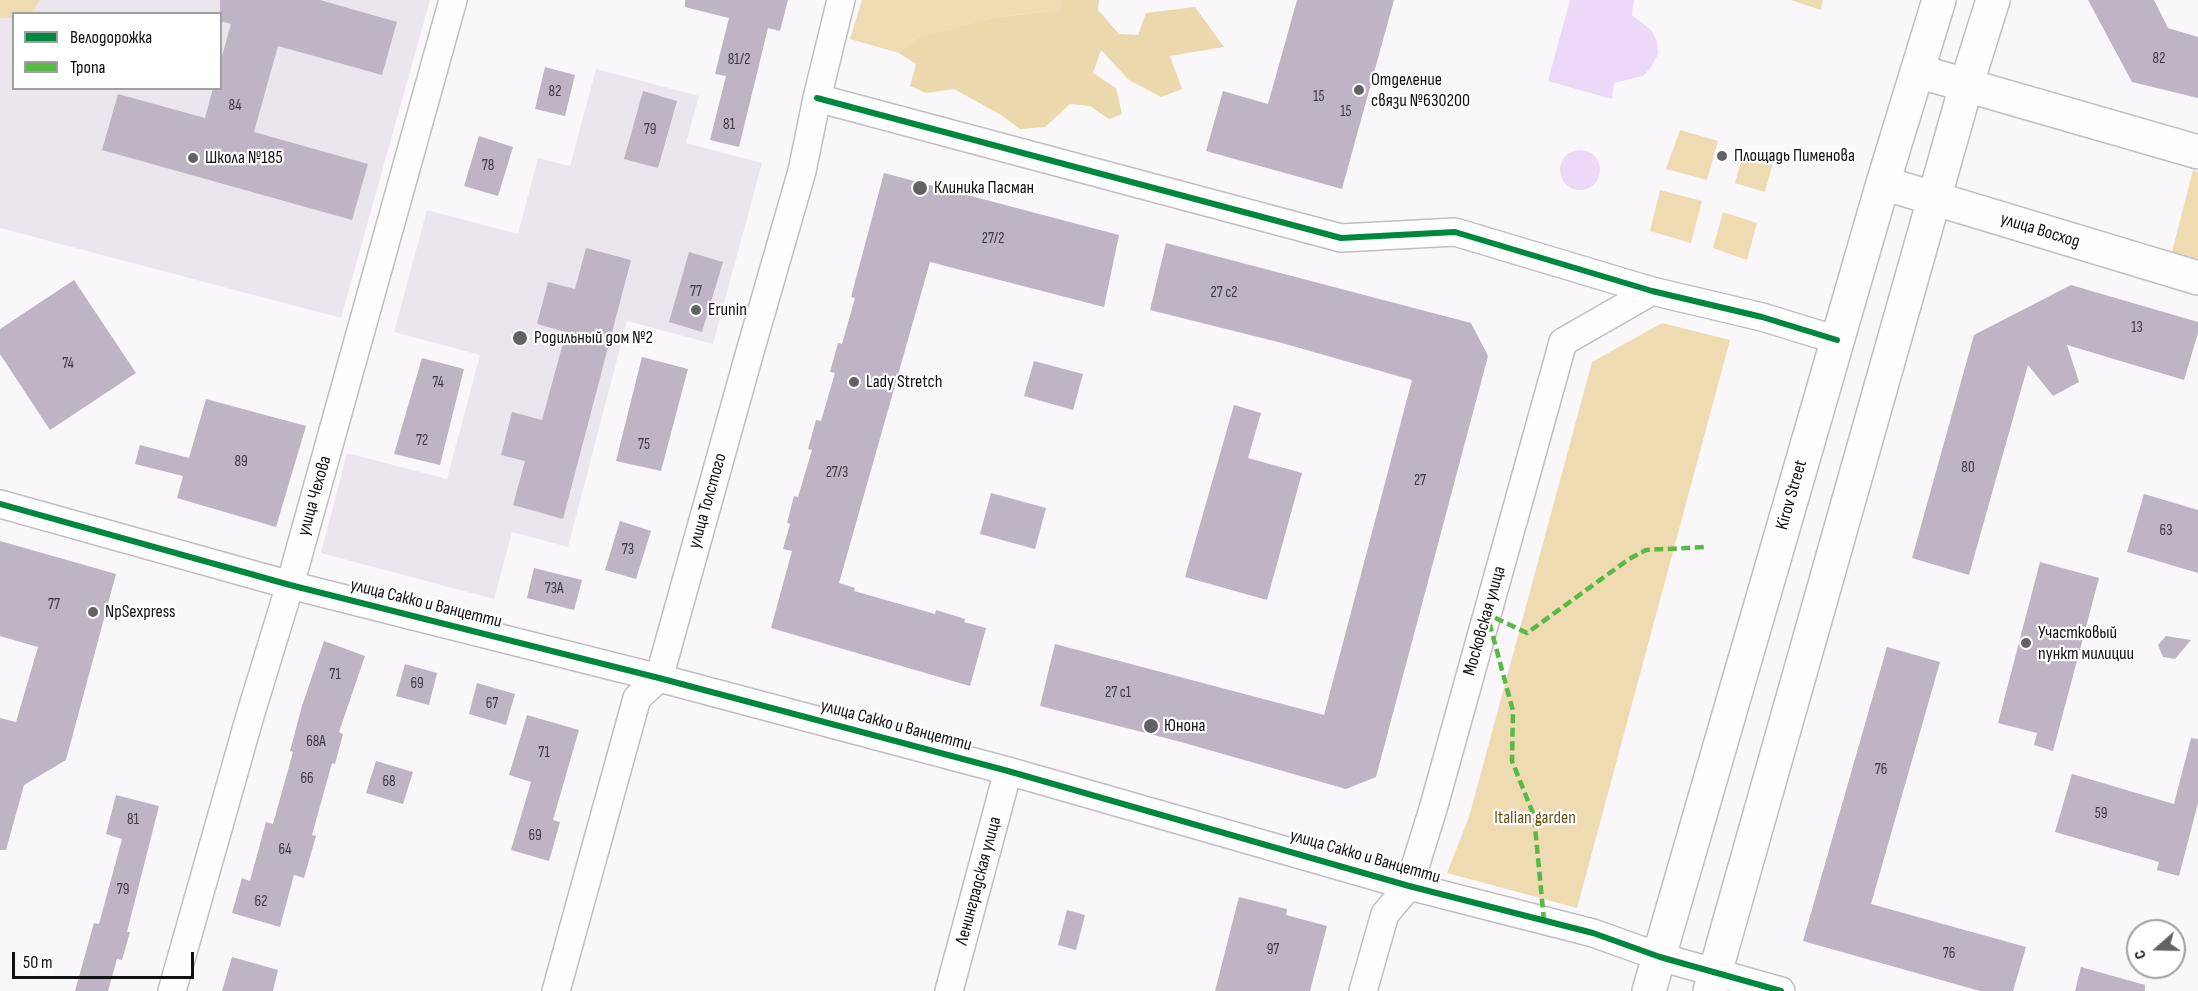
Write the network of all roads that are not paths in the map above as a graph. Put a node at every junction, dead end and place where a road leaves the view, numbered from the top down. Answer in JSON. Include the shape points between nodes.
{"nodes":[{"id":1,"x":453,"y":0,"type":"edge"},
{"id":2,"x":841,"y":0,"type":"edge"},
{"id":3,"x":1939,"y":0,"type":"edge"},
{"id":4,"x":1993,"y":0,"type":"edge"},
{"id":5,"x":1917,"y":70,"type":"junction"},
{"id":6,"x":1966,"y":86,"type":"junction"},
{"id":7,"x":817,"y":98,"type":"junction"},
{"id":8,"x":2198,"y":152,"type":"edge"},
{"id":9,"x":1882,"y":183,"type":"junction"},
{"id":10,"x":1936,"y":199,"type":"junction"},
{"id":11,"x":2198,"y":278,"type":"edge"},
{"id":12,"x":1652,"y":291,"type":"junction"},
{"id":13,"x":1837,"y":340,"type":"junction"},
{"id":14,"x":0,"y":504,"type":"edge"},
{"id":15,"x":290,"y":585,"type":"junction"},
{"id":16,"x":659,"y":678,"type":"junction"},
{"id":17,"x":1008,"y":771,"type":"junction"},
{"id":18,"x":1409,"y":886,"type":"junction"},
{"id":19,"x":1660,"y":957,"type":"junction"},
{"id":20,"x":1714,"y":981,"type":"edge"},
{"id":21,"x":172,"y":991,"type":"edge"},
{"id":22,"x":556,"y":991,"type":"edge"},
{"id":23,"x":949,"y":991,"type":"edge"},
{"id":24,"x":1364,"y":991,"type":"edge"},
{"id":25,"x":1648,"y":991,"type":"edge"},
{"id":26,"x":1781,"y":991,"type":"edge"}],
"edges":[{"from":1,"to":15,"type":"street","name":"улица Чехова"},
{"from":2,"to":7,"type":"street","name":"улица Толстого"},
{"from":3,"to":5,"type":"main road","name":"Kirov Street"},
{"from":4,"to":6,"type":"main road"},
{"from":5,"to":6,"type":"main road"},
{"from":5,"to":9,"type":"main road","name":"Kirov Street"},
{"from":6,"to":8,"type":"main road"},
{"from":6,"to":10,"type":"main road"},
{"from":7,"to":12,"type":"street","via":[[1341,238],[1455,232]]},
{"from":7,"to":16,"type":"street","name":"улица Толстого","via":[[802,171]]},
{"from":9,"to":10,"type":"main road","name":"улица Восход"},
{"from":9,"to":13,"type":"main road","name":"Kirov Street"},
{"from":10,"to":11,"type":"main road","name":"улица Восход"},
{"from":10,"to":20,"type":"main road"},
{"from":12,"to":13,"type":"street","via":[[1762,317]]},
{"from":12,"to":18,"type":"street","name":"Московская улица","via":[[1563,342]]},
{"from":13,"to":19,"type":"main road","name":"Kirov Street"},
{"from":14,"to":15,"type":"street","name":"улица Сакко и Ванцетти"},
{"from":15,"to":16,"type":"street","name":"улица Сакко и Ванцетти"},
{"from":15,"to":21,"type":"street","name":"улица Чехова"},
{"from":16,"to":17,"type":"street","name":"улица Сакко и Ванцетти"},
{"from":16,"to":22,"type":"street","via":[[637,698]]},
{"from":17,"to":18,"type":"street","name":"улица Сакко и Ванцетти"},
{"from":17,"to":23,"type":"street","name":"Ленинградская улица"},
{"from":18,"to":19,"type":"street","name":"улица Сакко и Ванцетти","via":[[1593,933]]},
{"from":18,"to":24,"type":"street","name":"Московская улица","via":[[1385,914]]},
{"from":19,"to":20,"type":"street","name":"улица Сакко и Ванцетти"},
{"from":19,"to":25,"type":"main road","name":"Kirov Street"},
{"from":20,"to":26,"type":"street","name":"улица Сакко и Ванцетти"}]}
